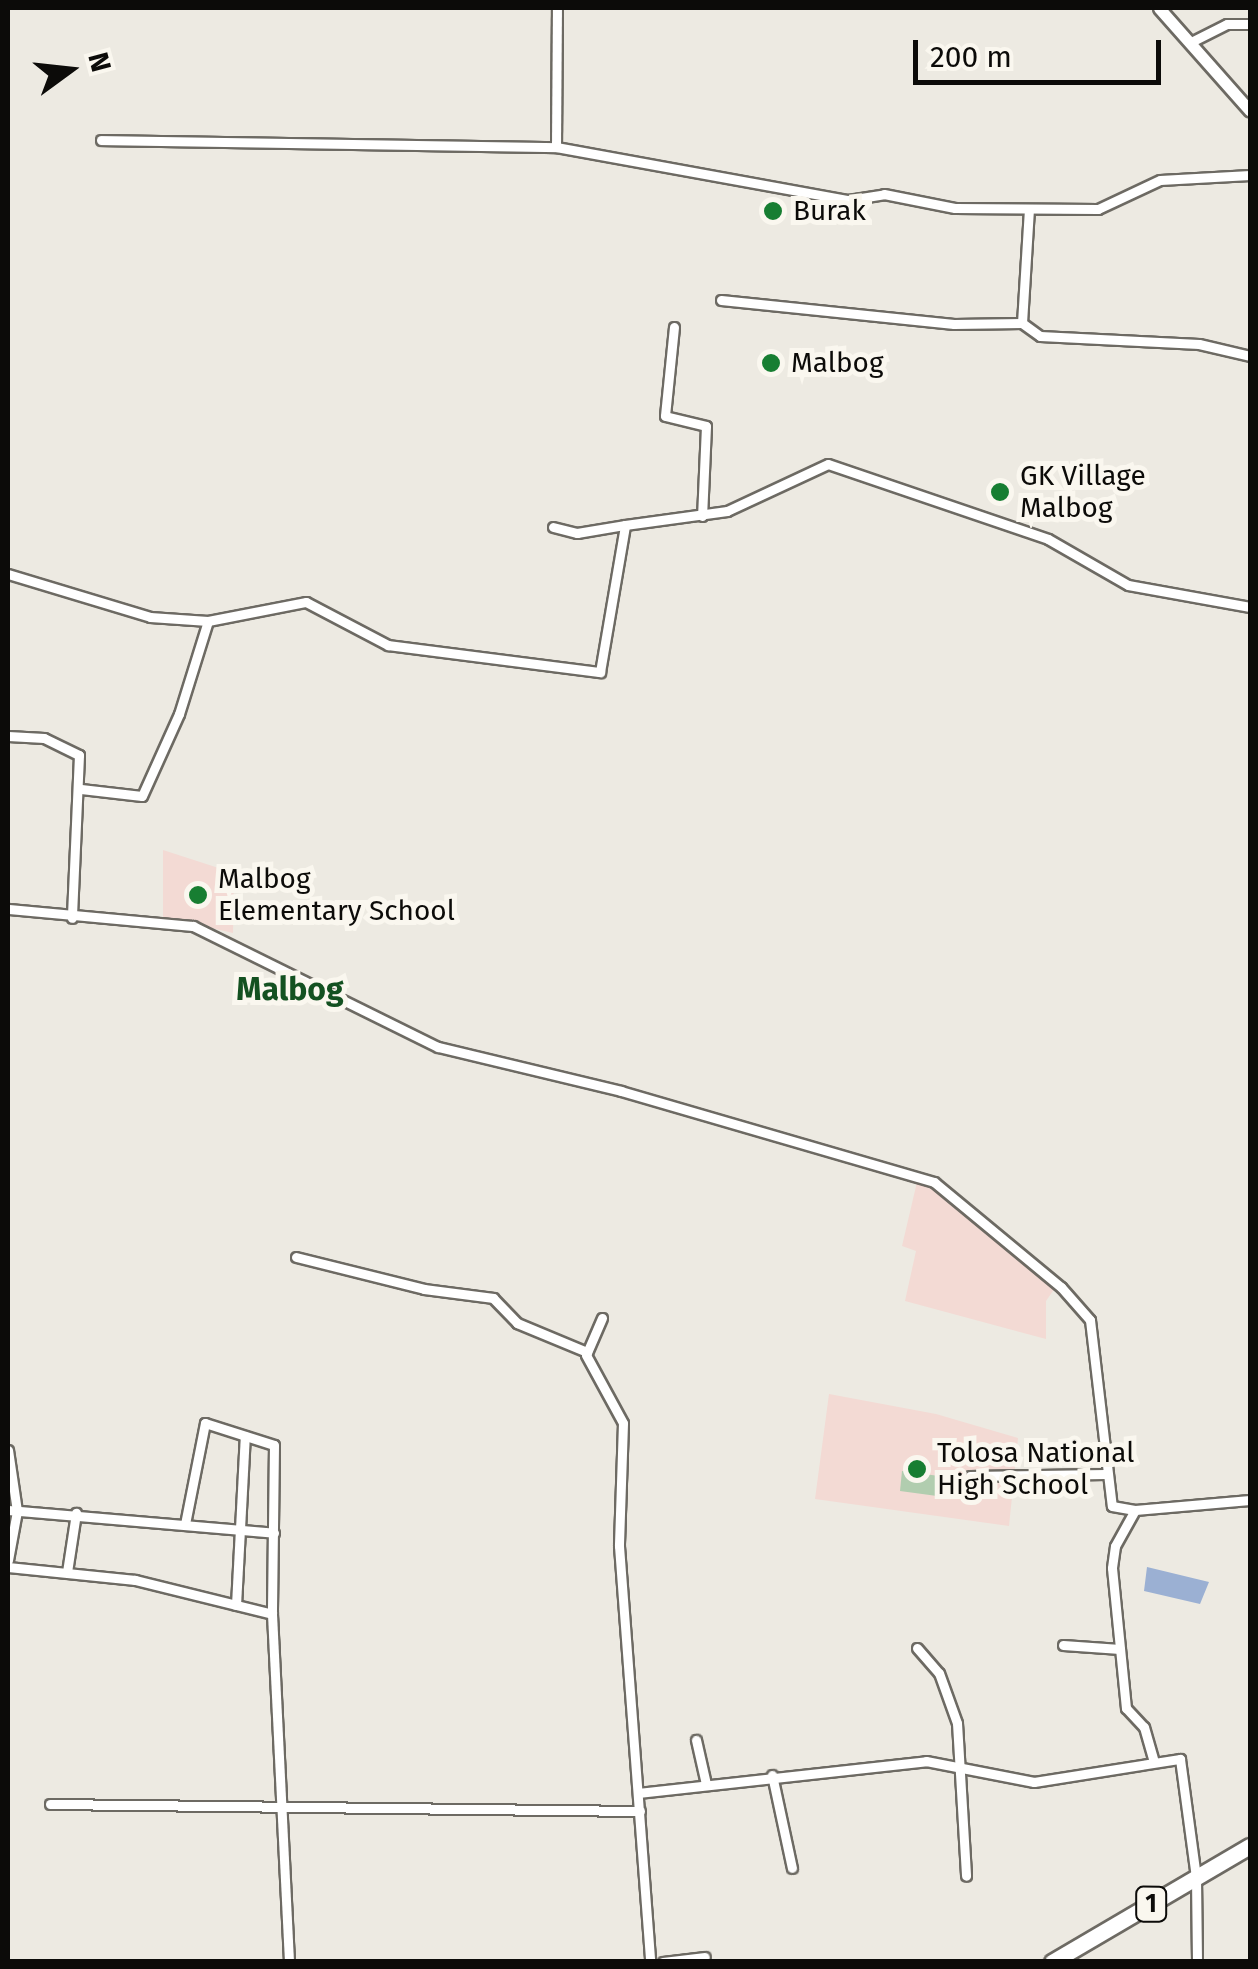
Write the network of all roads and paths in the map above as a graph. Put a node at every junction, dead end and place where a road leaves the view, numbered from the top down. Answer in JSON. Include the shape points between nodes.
{"nodes":[{"id":1,"x":557,"y":8,"type":"edge"},
{"id":2,"x":1159,"y":8,"type":"edge"},
{"id":3,"x":1250,"y":24,"type":"edge"},
{"id":4,"x":1192,"y":42,"type":"junction"},
{"id":5,"x":1250,"y":111,"type":"edge"},
{"id":6,"x":102,"y":140,"type":"dead end"},
{"id":7,"x":556,"y":148,"type":"junction"},
{"id":8,"x":1250,"y":175,"type":"edge"},
{"id":9,"x":1029,"y":210,"type":"junction"},
{"id":10,"x":721,"y":300,"type":"dead end"},
{"id":11,"x":1022,"y":323,"type":"junction"},
{"id":12,"x":674,"y":327,"type":"dead end"},
{"id":13,"x":1250,"y":356,"type":"edge"},
{"id":14,"x":702,"y":516,"type":"junction"},
{"id":15,"x":625,"y":525,"type":"junction"},
{"id":16,"x":554,"y":527,"type":"dead end"},
{"id":17,"x":8,"y":574,"type":"edge"},
{"id":18,"x":1250,"y":607,"type":"edge"},
{"id":19,"x":208,"y":621,"type":"junction"},
{"id":20,"x":8,"y":736,"type":"edge"},
{"id":21,"x":81,"y":789,"type":"junction"},
{"id":22,"x":8,"y":909,"type":"edge"},
{"id":23,"x":72,"y":918,"type":"junction"},
{"id":24,"x":296,"y":1257,"type":"dead end"},
{"id":25,"x":602,"y":1318,"type":"dead end"},
{"id":26,"x":587,"y":1352,"type":"junction"},
{"id":27,"x":245,"y":1436,"type":"junction"},
{"id":28,"x":8,"y":1450,"type":"edge"},
{"id":29,"x":1106,"y":1474,"type":"junction"},
{"id":30,"x":970,"y":1476,"type":"dead end"},
{"id":31,"x":1250,"y":1500,"type":"edge"},
{"id":32,"x":1134,"y":1510,"type":"junction"},
{"id":33,"x":12,"y":1511,"type":"edge"},
{"id":34,"x":76,"y":1513,"type":"junction"},
{"id":35,"x":185,"y":1524,"type":"junction"},
{"id":36,"x":241,"y":1530,"type":"junction"},
{"id":37,"x":274,"y":1533,"type":"junction"},
{"id":38,"x":8,"y":1563,"type":"edge"},
{"id":39,"x":66,"y":1572,"type":"junction"},
{"id":40,"x":236,"y":1606,"type":"junction"},
{"id":41,"x":272,"y":1614,"type":"junction"},
{"id":42,"x":1063,"y":1645,"type":"dead end"},
{"id":43,"x":917,"y":1648,"type":"dead end"},
{"id":44,"x":1120,"y":1649,"type":"junction"},
{"id":45,"x":696,"y":1740,"type":"dead end"},
{"id":46,"x":1154,"y":1761,"type":"junction"},
{"id":47,"x":957,"y":1764,"type":"junction"},
{"id":48,"x":772,"y":1775,"type":"junction"},
{"id":49,"x":706,"y":1784,"type":"junction"},
{"id":50,"x":638,"y":1793,"type":"junction"},
{"id":51,"x":50,"y":1804,"type":"dead end"},
{"id":52,"x":279,"y":1809,"type":"junction"},
{"id":53,"x":640,"y":1811,"type":"junction"},
{"id":54,"x":1250,"y":1846,"type":"edge"},
{"id":55,"x":792,"y":1868,"type":"dead end"},
{"id":56,"x":966,"y":1876,"type":"dead end"},
{"id":57,"x":1196,"y":1878,"type":"junction"},
{"id":58,"x":704,"y":1957,"type":"dead end"},
{"id":59,"x":289,"y":1962,"type":"edge"},
{"id":60,"x":650,"y":1962,"type":"edge"},
{"id":61,"x":663,"y":1962,"type":"edge"},
{"id":62,"x":1052,"y":1962,"type":"edge"},
{"id":63,"x":1197,"y":1962,"type":"edge"}],
"edges":[{"from":1,"to":7,"type":"street"},
{"from":2,"to":4,"type":"street"},
{"from":3,"to":4,"type":"street","via":[[1228,24]]},
{"from":4,"to":5,"type":"street"},
{"from":6,"to":7,"type":"street"},
{"from":7,"to":9,"type":"street","via":[[848,200],[884,194],[955,208]]},
{"from":8,"to":9,"type":"street","via":[[1160,180],[1098,209]]},
{"from":9,"to":11,"type":"street"},
{"from":10,"to":11,"type":"street","via":[[954,324]]},
{"from":11,"to":13,"type":"street","via":[[1040,336],[1199,344]]},
{"from":12,"to":14,"type":"street","via":[[665,416],[706,426]]},
{"from":14,"to":15,"type":"street"},
{"from":14,"to":18,"type":"street","via":[[828,464],[843,464],[1048,539],[1128,585]]},
{"from":15,"to":16,"type":"street","via":[[577,533]]},
{"from":15,"to":19,"type":"street","via":[[600,672],[388,644],[306,602]]},
{"from":17,"to":19,"type":"street","via":[[150,617]]},
{"from":19,"to":21,"type":"street","via":[[179,714],[142,796]]},
{"from":20,"to":21,"type":"street","via":[[44,738],[78,755]]},
{"from":21,"to":23,"type":"street"},
{"from":22,"to":23,"type":"street"},
{"from":23,"to":29,"type":"street","via":[[193,926],[438,1047],[622,1091],[934,1182],[1061,1287],[1090,1320]]},
{"from":24,"to":26,"type":"street","via":[[424,1289],[493,1298],[517,1323]]},
{"from":25,"to":26,"type":"street"},
{"from":26,"to":50,"type":"street","via":[[623,1422],[618,1546]]},
{"from":27,"to":35,"type":"street","via":[[205,1423]]},
{"from":27,"to":36,"type":"street"},
{"from":27,"to":37,"type":"street","via":[[274,1445]]},
{"from":28,"to":33,"type":"street"},
{"from":29,"to":30,"type":"street"},
{"from":29,"to":32,"type":"street","via":[[1112,1506]]},
{"from":31,"to":32,"type":"street"},
{"from":32,"to":44,"type":"street","via":[[1112,1568]]},
{"from":33,"to":34,"type":"street"},
{"from":33,"to":38,"type":"street"},
{"from":34,"to":35,"type":"street"},
{"from":34,"to":39,"type":"street"},
{"from":35,"to":36,"type":"street"},
{"from":36,"to":37,"type":"street"},
{"from":36,"to":40,"type":"street"},
{"from":37,"to":41,"type":"street"},
{"from":38,"to":39,"type":"street"},
{"from":39,"to":40,"type":"street"},
{"from":40,"to":41,"type":"street"},
{"from":41,"to":52,"type":"street"},
{"from":42,"to":44,"type":"street"},
{"from":43,"to":47,"type":"street","via":[[949,1695]]},
{"from":44,"to":46,"type":"street","via":[[1126,1708],[1144,1726]]},
{"from":45,"to":49,"type":"street"},
{"from":46,"to":47,"type":"street","via":[[1034,1782]]},
{"from":46,"to":57,"type":"street","via":[[1180,1759]]},
{"from":47,"to":48,"type":"street"},
{"from":47,"to":56,"type":"street"},
{"from":48,"to":49,"type":"street"},
{"from":48,"to":55,"type":"street"},
{"from":49,"to":50,"type":"street"},
{"from":50,"to":53,"type":"street"},
{"from":51,"to":52,"type":"street"},
{"from":52,"to":53,"type":"street"},
{"from":52,"to":59,"type":"street"},
{"from":53,"to":60,"type":"street"},
{"from":54,"to":57,"type":"highway","number":"1"},
{"from":57,"to":62,"type":"highway","number":"1"},
{"from":57,"to":63,"type":"street"},
{"from":58,"to":61,"type":"street"}]}
